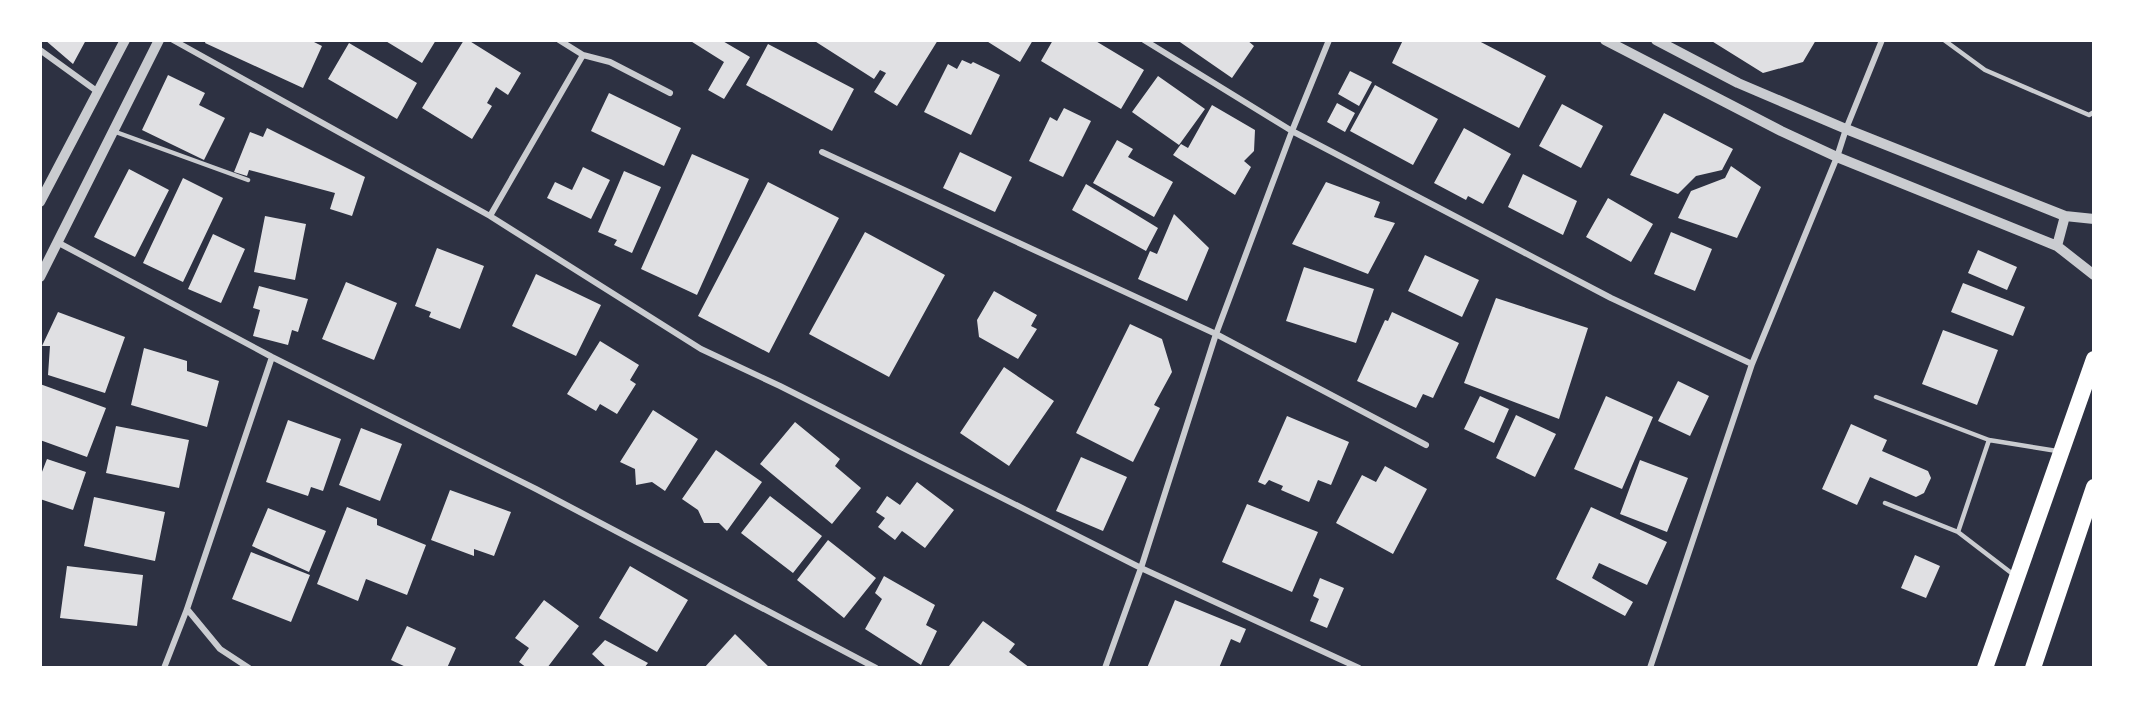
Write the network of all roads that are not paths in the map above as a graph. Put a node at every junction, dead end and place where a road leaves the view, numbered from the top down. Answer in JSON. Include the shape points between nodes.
{"nodes":[{"id":1,"x":125,"y":40,"type":"edge"},
{"id":2,"x":159,"y":40,"type":"edge"},
{"id":3,"x":173,"y":40,"type":"edge"},
{"id":4,"x":559,"y":40,"type":"edge"},
{"id":5,"x":1144,"y":40,"type":"edge"},
{"id":6,"x":1329,"y":40,"type":"edge"},
{"id":7,"x":1605,"y":40,"type":"edge"},
{"id":8,"x":1656,"y":40,"type":"edge"},
{"id":9,"x":1882,"y":40,"type":"edge"},
{"id":10,"x":1944,"y":40,"type":"edge"},
{"id":11,"x":40,"y":50,"type":"edge"},
{"id":12,"x":583,"y":55,"type":"junction"},
{"id":13,"x":99,"y":92,"type":"junction"},
{"id":14,"x":670,"y":93,"type":"dead end"},
{"id":15,"x":2094,"y":112,"type":"edge"},
{"id":16,"x":1846,"y":129,"type":"junction"},
{"id":17,"x":113,"y":131,"type":"junction"},
{"id":18,"x":1292,"y":131,"type":"junction"},
{"id":19,"x":822,"y":152,"type":"dead end"},
{"id":20,"x":1837,"y":157,"type":"junction"},
{"id":21,"x":248,"y":180,"type":"dead end"},
{"id":22,"x":40,"y":202,"type":"edge"},
{"id":23,"x":490,"y":216,"type":"junction"},
{"id":24,"x":2065,"y":216,"type":"junction"},
{"id":25,"x":2094,"y":219,"type":"edge"},
{"id":26,"x":57,"y":242,"type":"junction"},
{"id":27,"x":2057,"y":246,"type":"junction"},
{"id":28,"x":2094,"y":275,"type":"edge"},
{"id":29,"x":40,"y":277,"type":"edge"},
{"id":30,"x":1216,"y":334,"type":"junction"},
{"id":31,"x":272,"y":357,"type":"junction"},
{"id":32,"x":2094,"y":359,"type":"edge"},
{"id":33,"x":1752,"y":364,"type":"junction"},
{"id":34,"x":1876,"y":397,"type":"dead end"},
{"id":35,"x":1989,"y":440,"type":"junction"},
{"id":36,"x":1426,"y":445,"type":"dead end"},
{"id":37,"x":2061,"y":452,"type":"junction"},
{"id":38,"x":2094,"y":487,"type":"edge"},
{"id":39,"x":1885,"y":503,"type":"dead end"},
{"id":40,"x":1958,"y":532,"type":"junction"},
{"id":41,"x":1141,"y":568,"type":"junction"},
{"id":42,"x":2016,"y":577,"type":"junction"},
{"id":43,"x":188,"y":609,"type":"junction"},
{"id":44,"x":164,"y":668,"type":"edge"},
{"id":45,"x":249,"y":668,"type":"edge"},
{"id":46,"x":876,"y":668,"type":"edge"},
{"id":47,"x":1105,"y":668,"type":"edge"},
{"id":48,"x":1359,"y":668,"type":"edge"},
{"id":49,"x":1650,"y":668,"type":"edge"},
{"id":50,"x":1985,"y":668,"type":"edge"},
{"id":51,"x":2033,"y":668,"type":"edge"}],
"edges":[{"from":1,"to":13,"type":"street"},
{"from":2,"to":17,"type":"street"},
{"from":3,"to":23,"type":"street"},
{"from":4,"to":12,"type":"street"},
{"from":5,"to":18,"type":"street"},
{"from":6,"to":18,"type":"street"},
{"from":7,"to":20,"type":"street"},
{"from":8,"to":16,"type":"street","via":[[1738,83]]},
{"from":9,"to":16,"type":"street"},
{"from":10,"to":15,"type":"lane","via":[[1985,70],[2089,115]]},
{"from":11,"to":13,"type":"street"},
{"from":12,"to":14,"type":"street","via":[[610,62]]},
{"from":12,"to":23,"type":"street"},
{"from":13,"to":22,"type":"street"},
{"from":16,"to":20,"type":"street"},
{"from":16,"to":24,"type":"street"},
{"from":17,"to":21,"type":"lane"},
{"from":17,"to":26,"type":"street"},
{"from":18,"to":30,"type":"street"},
{"from":18,"to":33,"type":"street","via":[[1601,292]]},
{"from":19,"to":30,"type":"street"},
{"from":20,"to":27,"type":"street"},
{"from":20,"to":33,"type":"street"},
{"from":23,"to":41,"type":"street","via":[[701,349]]},
{"from":24,"to":25,"type":"street"},
{"from":24,"to":27,"type":"street"},
{"from":26,"to":29,"type":"street"},
{"from":26,"to":31,"type":"street"},
{"from":27,"to":28,"type":"street"},
{"from":30,"to":36,"type":"street"},
{"from":30,"to":41,"type":"street"},
{"from":31,"to":43,"type":"street"},
{"from":31,"to":46,"type":"street","via":[[536,489]]},
{"from":32,"to":37,"type":"highway"},
{"from":33,"to":49,"type":"street"},
{"from":34,"to":35,"type":"lane"},
{"from":35,"to":37,"type":"lane"},
{"from":35,"to":40,"type":"lane"},
{"from":37,"to":42,"type":"highway"},
{"from":38,"to":51,"type":"highway"},
{"from":39,"to":40,"type":"lane"},
{"from":40,"to":42,"type":"lane"},
{"from":41,"to":47,"type":"street"},
{"from":41,"to":48,"type":"street"},
{"from":42,"to":50,"type":"highway"},
{"from":43,"to":44,"type":"street"},
{"from":43,"to":45,"type":"street","via":[[220,649]]}]}
